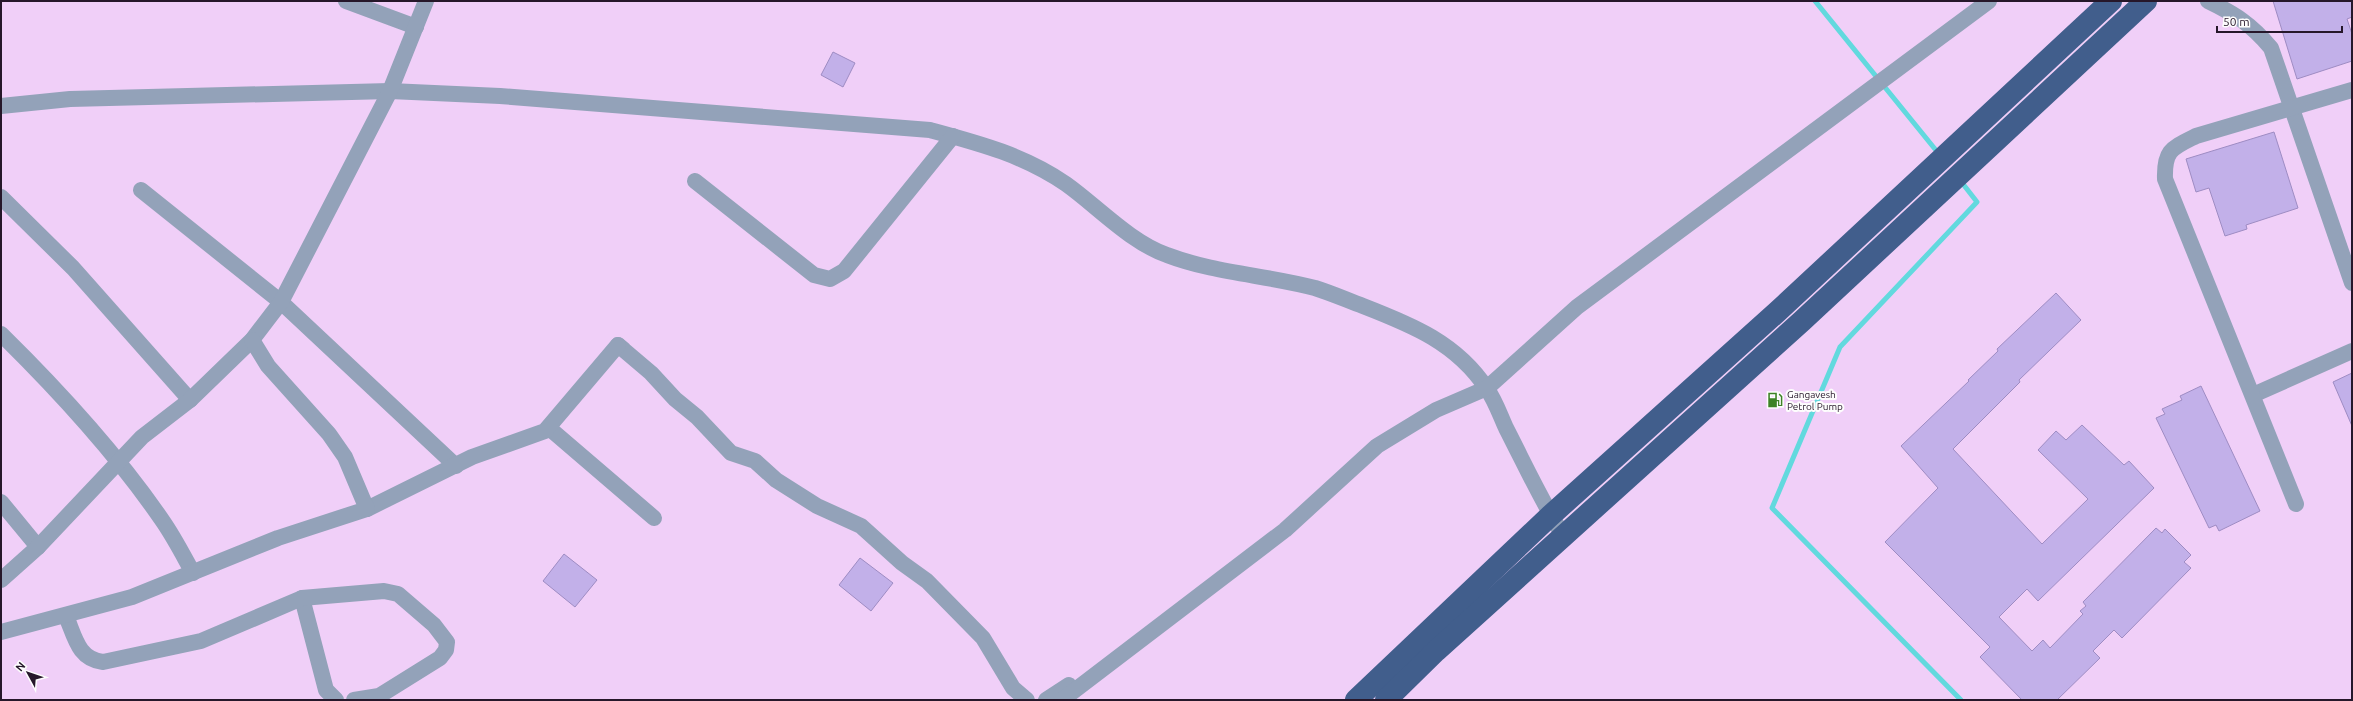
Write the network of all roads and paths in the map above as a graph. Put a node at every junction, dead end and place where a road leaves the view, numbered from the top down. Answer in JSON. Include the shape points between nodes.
{"nodes":[{"id":1,"x":348,"y":1,"type":"edge"},
{"id":2,"x":426,"y":1,"type":"edge"},
{"id":3,"x":1988,"y":1,"type":"edge"},
{"id":4,"x":2111,"y":1,"type":"edge"},
{"id":5,"x":2146,"y":1,"type":"edge"},
{"id":6,"x":2208,"y":1,"type":"edge"},
{"id":7,"x":416,"y":27,"type":"junction"},
{"id":8,"x":2352,"y":90,"type":"edge"},
{"id":9,"x":390,"y":91,"type":"junction"},
{"id":10,"x":1,"y":106,"type":"edge"},
{"id":11,"x":2292,"y":108,"type":"junction"},
{"id":12,"x":953,"y":136,"type":"junction"},
{"id":13,"x":695,"y":181,"type":"dead end"},
{"id":14,"x":141,"y":190,"type":"dead end"},
{"id":15,"x":1,"y":196,"type":"edge"},
{"id":16,"x":2352,"y":283,"type":"edge"},
{"id":17,"x":281,"y":302,"type":"junction"},
{"id":18,"x":1,"y":334,"type":"edge"},
{"id":19,"x":252,"y":340,"type":"junction"},
{"id":20,"x":2352,"y":351,"type":"edge"},
{"id":21,"x":1487,"y":388,"type":"junction"},
{"id":22,"x":2253,"y":395,"type":"junction"},
{"id":23,"x":190,"y":400,"type":"junction"},
{"id":24,"x":549,"y":428,"type":"junction"},
{"id":25,"x":118,"y":463,"type":"junction"},
{"id":26,"x":456,"y":466,"type":"junction"},
{"id":27,"x":1,"y":502,"type":"edge"},
{"id":28,"x":2296,"y":504,"type":"dead end"},
{"id":29,"x":367,"y":509,"type":"junction"},
{"id":30,"x":1550,"y":516,"type":"junction"},
{"id":31,"x":654,"y":518,"type":"dead end"},
{"id":32,"x":1564,"y":537,"type":"junction"},
{"id":33,"x":38,"y":547,"type":"junction"},
{"id":34,"x":193,"y":573,"type":"junction"},
{"id":35,"x":1,"y":580,"type":"edge"},
{"id":36,"x":302,"y":598,"type":"junction"},
{"id":37,"x":66,"y":616,"type":"junction"},
{"id":38,"x":1,"y":632,"type":"edge"},
{"id":39,"x":1111,"y":664,"type":"junction"},
{"id":40,"x":336,"y":700,"type":"edge"},
{"id":41,"x":354,"y":700,"type":"edge"},
{"id":42,"x":1027,"y":700,"type":"edge"},
{"id":43,"x":1046,"y":700,"type":"edge"},
{"id":44,"x":1062,"y":700,"type":"edge"},
{"id":45,"x":1356,"y":700,"type":"edge"},
{"id":46,"x":1386,"y":700,"type":"edge"}],
"edges":[{"from":1,"to":7,"type":"street"},
{"from":2,"to":7,"type":"street"},
{"from":3,"to":21,"type":"street","via":[[1577,307]]},
{"from":4,"to":30,"type":"highway","via":[[1782,307]]},
{"from":5,"to":32,"type":"highway","via":[[1802,321]]},
{"from":6,"to":11,"type":"street","via":[[2229,11],[2255,29],[2271,48]]},
{"from":7,"to":9,"type":"street"},
{"from":8,"to":11,"type":"street"},
{"from":9,"to":10,"type":"street","via":[[70,99]]},
{"from":9,"to":12,"type":"street","via":[[500,96],[930,130]]},
{"from":9,"to":17,"type":"street"},
{"from":11,"to":16,"type":"street"},
{"from":11,"to":22,"type":"street","via":[[2196,136],[2173,147],[2164,162],[2165,179]]},
{"from":12,"to":13,"type":"street","via":[[844,271],[830,279],[814,275]]},
{"from":12,"to":21,"type":"street","via":[[997,148],[1035,164],[1067,184],[1136,238],[1166,255],[1315,288],[1414,326],[1438,339],[1460,357]]},
{"from":14,"to":17,"type":"street"},
{"from":15,"to":23,"type":"street","via":[[73,268]]},
{"from":17,"to":19,"type":"street"},
{"from":17,"to":26,"type":"street"},
{"from":18,"to":25,"type":"street","via":[[43,375]]},
{"from":19,"to":23,"type":"street"},
{"from":19,"to":29,"type":"street","via":[[268,366],[329,434],[345,457]]},
{"from":20,"to":22,"type":"street"},
{"from":21,"to":30,"type":"street"},
{"from":21,"to":39,"type":"street","via":[[1436,410],[1377,446],[1285,530]]},
{"from":22,"to":28,"type":"street"},
{"from":23,"to":25,"type":"street","via":[[142,437]]},
{"from":24,"to":26,"type":"street","via":[[538,435],[472,457]]},
{"from":24,"to":31,"type":"street"},
{"from":24,"to":42,"type":"street","via":[[621,347],[697,417],[731,453],[755,461],[782,484],[817,506],[861,526],[902,563],[927,581],[983,638],[1013,688]]},
{"from":25,"to":33,"type":"street"},
{"from":25,"to":34,"type":"street","via":[[163,521]]},
{"from":26,"to":29,"type":"street"},
{"from":27,"to":33,"type":"street"},
{"from":29,"to":34,"type":"street","via":[[278,538]]},
{"from":30,"to":32,"type":"street"},
{"from":30,"to":45,"type":"highway"},
{"from":32,"to":46,"type":"highway","via":[[1436,651]]},
{"from":33,"to":35,"type":"street"},
{"from":34,"to":37,"type":"street","via":[[132,597]]},
{"from":36,"to":37,"type":"street","via":[[201,641],[103,662],[92,661],[84,655]]},
{"from":36,"to":40,"type":"street","via":[[326,690]]},
{"from":36,"to":41,"type":"street","via":[[384,591],[398,594],[434,625],[447,642],[446,650],[440,658],[392,688],[379,696]]},
{"from":37,"to":38,"type":"street"},
{"from":39,"to":43,"type":"street","via":[[1092,671]]},
{"from":39,"to":44,"type":"street"}]}
